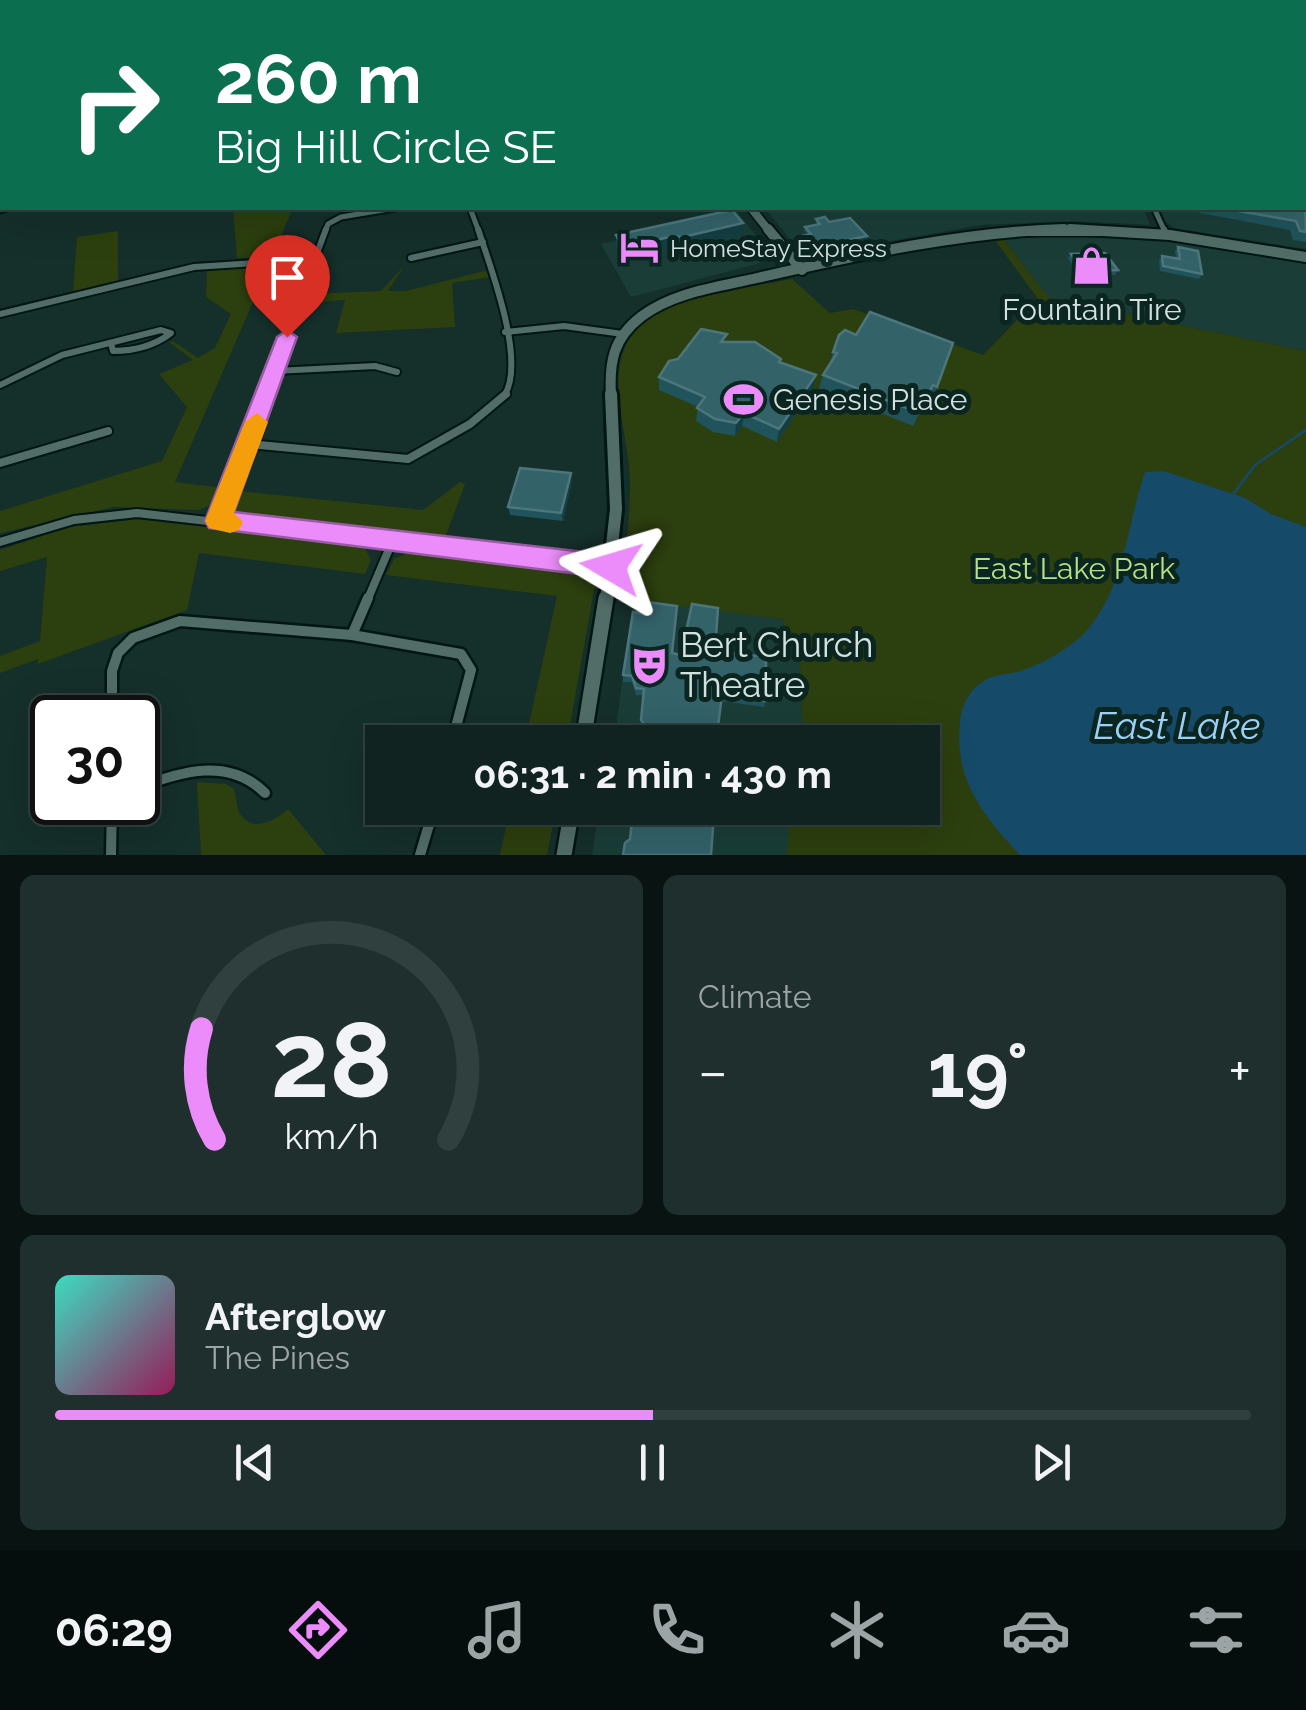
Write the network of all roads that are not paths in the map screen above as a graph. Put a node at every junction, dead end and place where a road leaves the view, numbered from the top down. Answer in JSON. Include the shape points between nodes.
{"nodes":[{"id":1,"x":384,"y":210,"type":"edge"},
{"id":2,"x":471,"y":210,"type":"edge"},
{"id":3,"x":753,"y":210,"type":"edge"},
{"id":4,"x":1155,"y":210,"type":"edge"},
{"id":5,"x":1166,"y":234,"type":"junction"},
{"id":6,"x":484,"y":242,"type":"junction"},
{"id":7,"x":1306,"y":256,"type":"edge"},
{"id":8,"x":411,"y":258,"type":"dead end"},
{"id":9,"x":315,"y":259,"type":"junction"},
{"id":10,"x":802,"y":270,"type":"junction"},
{"id":11,"x":0,"y":314,"type":"edge"},
{"id":12,"x":505,"y":332,"type":"junction"},
{"id":13,"x":623,"y":334,"type":"junction"},
{"id":14,"x":112,"y":343,"type":"junction"},
{"id":15,"x":275,"y":371,"type":"junction"},
{"id":16,"x":397,"y":372,"type":"dead end"},
{"id":17,"x":0,"y":385,"type":"edge"},
{"id":18,"x":108,"y":431,"type":"dead end"},
{"id":19,"x":248,"y":444,"type":"junction"},
{"id":20,"x":0,"y":463,"type":"edge"},
{"id":21,"x":218,"y":521,"type":"junction"},
{"id":22,"x":0,"y":542,"type":"edge"},
{"id":23,"x":392,"y":542,"type":"junction"},
{"id":24,"x":611,"y":567,"type":"junction"},
{"id":25,"x":352,"y":635,"type":"junction"},
{"id":26,"x":112,"y":695,"type":"edge"},
{"id":27,"x":456,"y":725,"type":"edge"},
{"id":28,"x":586,"y":725,"type":"edge"},
{"id":29,"x":160,"y":781,"type":"edge"},
{"id":30,"x":265,"y":793,"type":"dead end"},
{"id":31,"x":112,"y":825,"type":"edge"},
{"id":32,"x":429,"y":825,"type":"edge"},
{"id":33,"x":569,"y":825,"type":"edge"},
{"id":34,"x":111,"y":855,"type":"edge"},
{"id":35,"x":420,"y":855,"type":"edge"},
{"id":36,"x":564,"y":855,"type":"edge"}],
"edges":[{"from":1,"to":9,"type":"street","via":[[333,219]]},
{"from":2,"to":6,"type":"street"},
{"from":3,"to":10,"type":"main road"},
{"from":4,"to":5,"type":"street"},
{"from":5,"to":7,"type":"main road"},
{"from":5,"to":10,"type":"main road","via":[[996,234]]},
{"from":6,"to":8,"type":"street"},
{"from":6,"to":12,"type":"street"},
{"from":9,"to":11,"type":"street","via":[[208,264]]},
{"from":9,"to":15,"type":"street"},
{"from":10,"to":13,"type":"main road","via":[[664,302]]},
{"from":12,"to":13,"type":"street","via":[[570,322]]},
{"from":12,"to":19,"type":"street","via":[[509,390],[415,458]]},
{"from":13,"to":24,"type":"main road","via":[[608,377],[617,490]]},
{"from":14,"to":14,"type":"street","via":[[120,352],[172,333],[161,330]]},
{"from":14,"to":17,"type":"street","via":[[46,361]]},
{"from":15,"to":16,"type":"street","via":[[375,366]]},
{"from":15,"to":19,"type":"street"},
{"from":18,"to":20,"type":"street"},
{"from":19,"to":21,"type":"street"},
{"from":21,"to":22,"type":"street","via":[[113,514]]},
{"from":21,"to":23,"type":"street"},
{"from":23,"to":24,"type":"street"},
{"from":23,"to":25,"type":"street"},
{"from":24,"to":28,"type":"main road"},
{"from":25,"to":26,"type":"street","via":[[192,619],[162,626],[118,652]]},
{"from":25,"to":27,"type":"street","via":[[461,654],[471,670]]},
{"from":29,"to":30,"type":"street","via":[[191,770],[220,770],[257,782]]},
{"from":31,"to":34,"type":"street"},
{"from":32,"to":35,"type":"street"},
{"from":33,"to":36,"type":"main road"}]}
